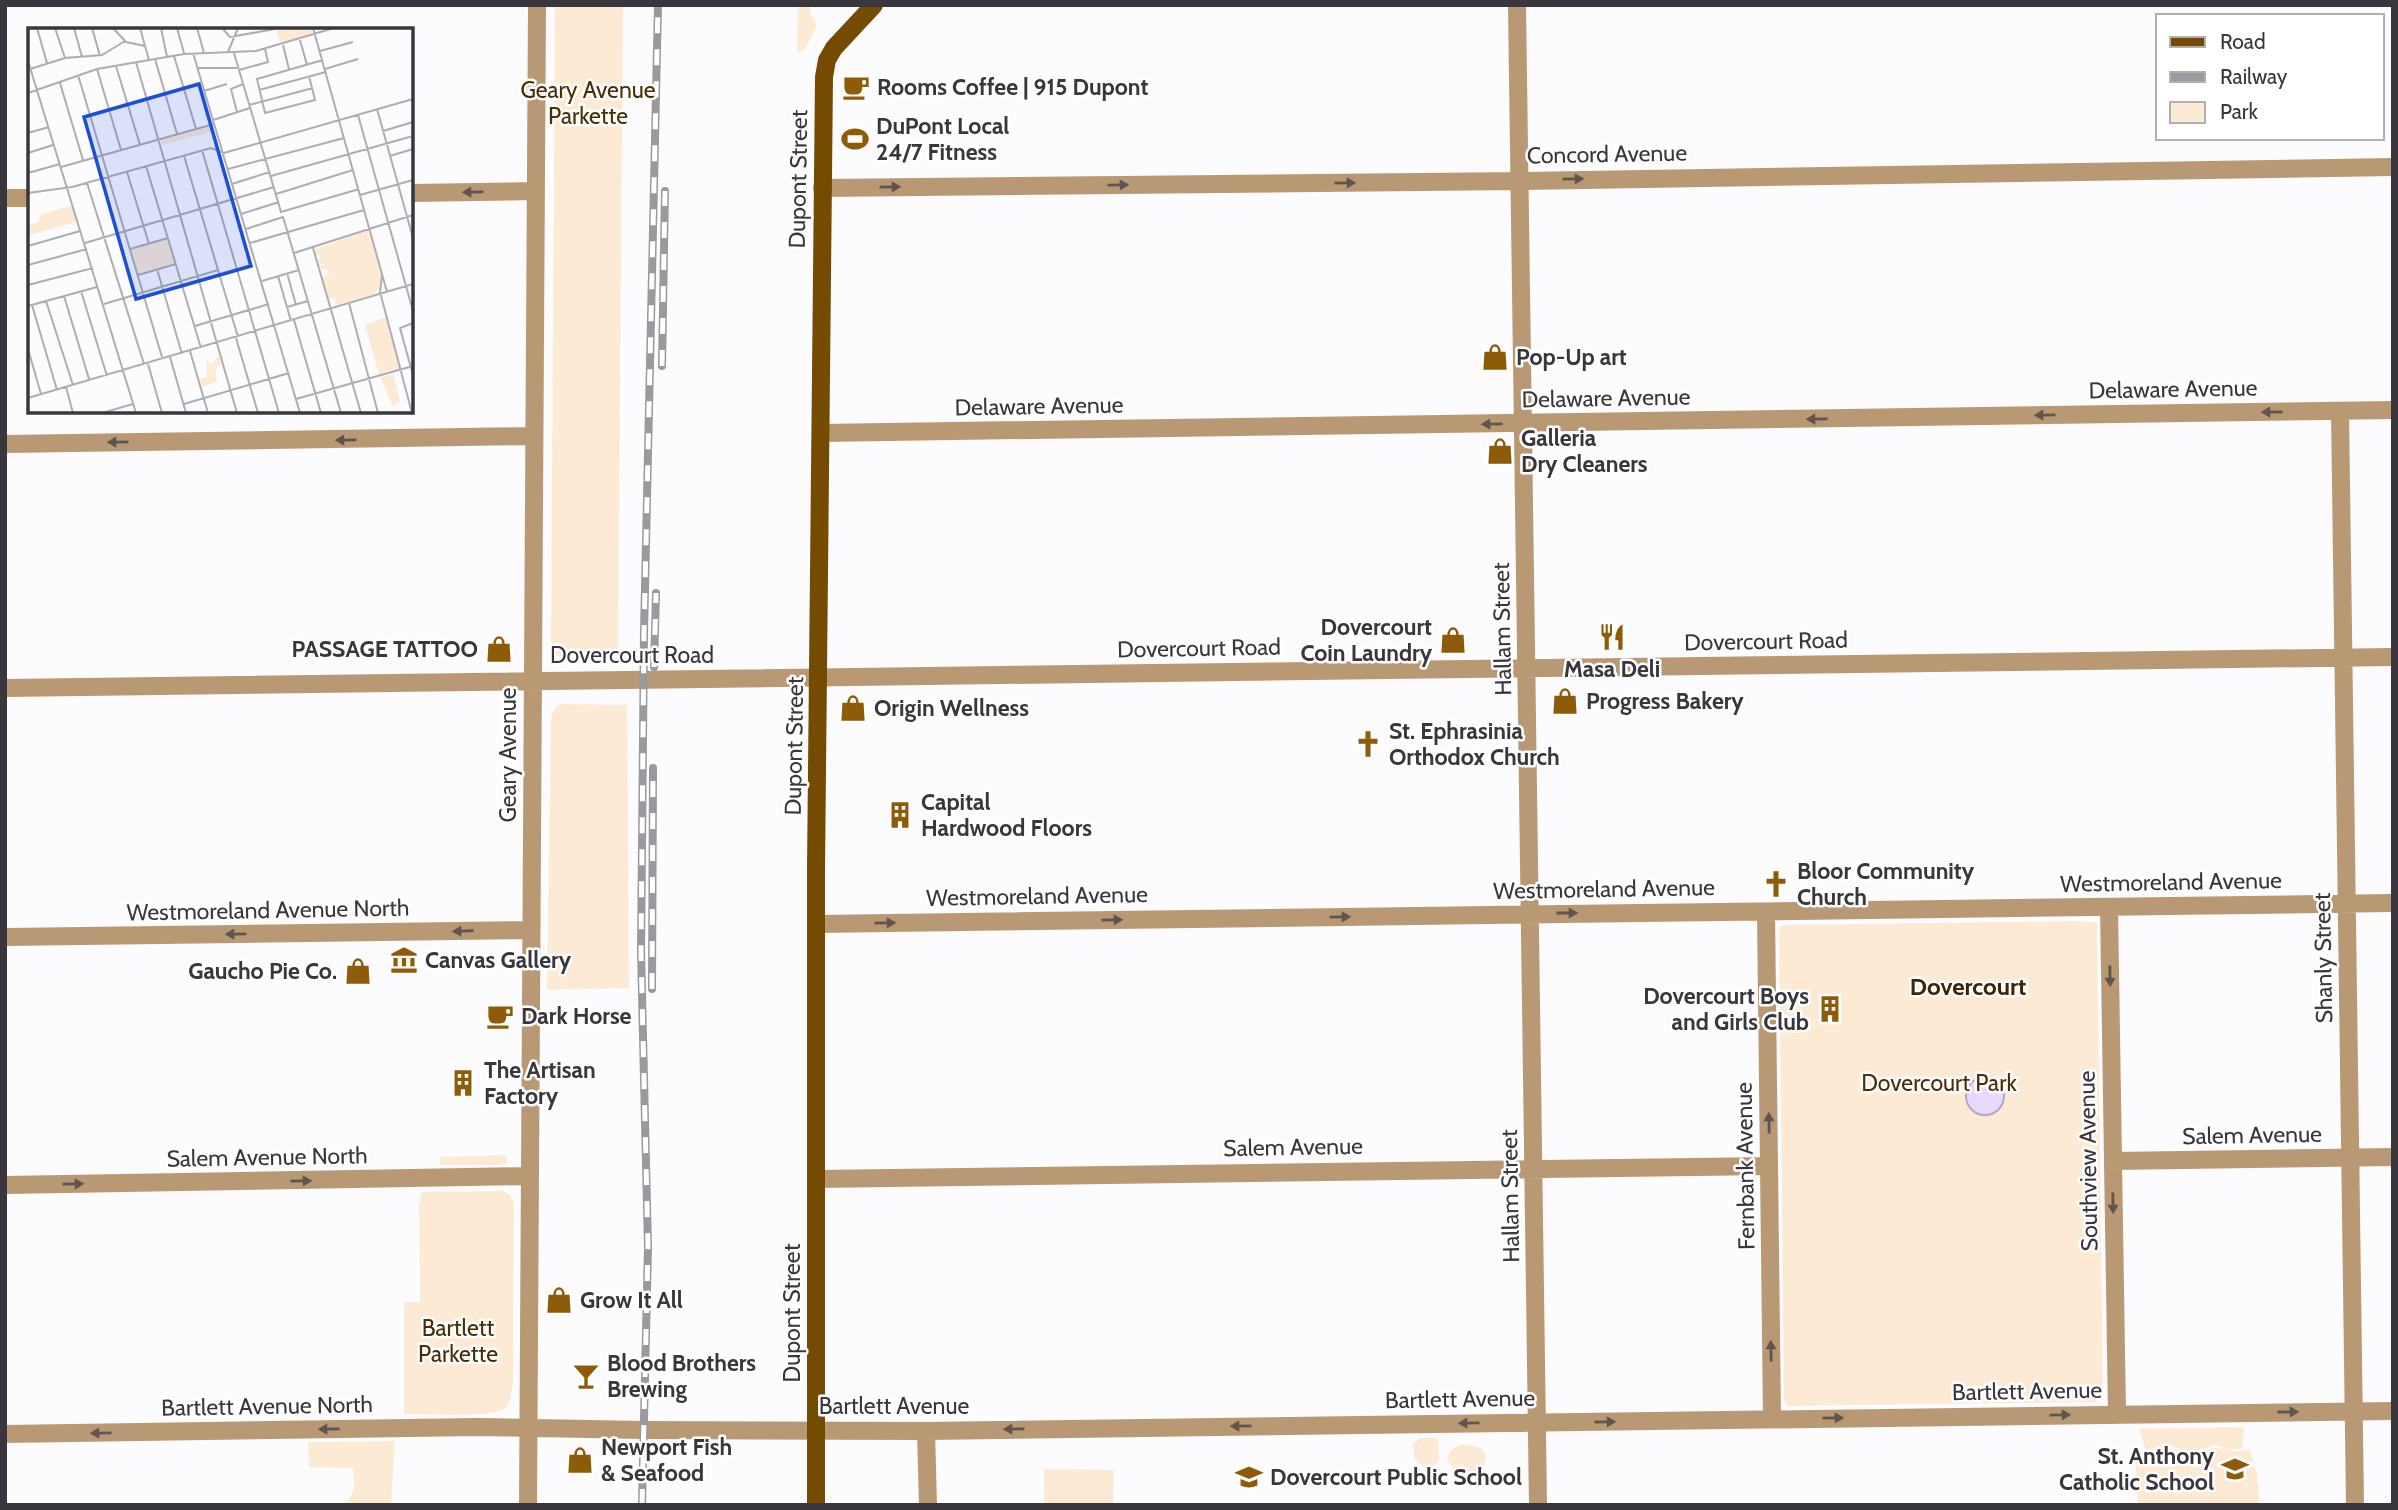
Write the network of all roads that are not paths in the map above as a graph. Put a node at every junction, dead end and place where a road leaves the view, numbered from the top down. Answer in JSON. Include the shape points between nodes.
{"nodes":[{"id":1,"x":537,"y":5,"type":"edge"},
{"id":2,"x":855,"y":5,"type":"edge"},
{"id":3,"x":874,"y":5,"type":"edge"},
{"id":4,"x":1517,"y":5,"type":"edge"},
{"id":5,"x":852,"y":29,"type":"junction"},
{"id":6,"x":2393,"y":167,"type":"edge"},
{"id":7,"x":1520,"y":181,"type":"junction"},
{"id":8,"x":822,"y":188,"type":"junction"},
{"id":9,"x":535,"y":191,"type":"junction"},
{"id":10,"x":413,"y":193,"type":"edge"},
{"id":11,"x":5,"y":198,"type":"edge"},
{"id":12,"x":28,"y":198,"type":"edge"},
{"id":13,"x":2393,"y":410,"type":"edge"},
{"id":14,"x":2340,"y":411,"type":"junction"},
{"id":15,"x":1523,"y":423,"type":"junction"},
{"id":16,"x":821,"y":433,"type":"junction"},
{"id":17,"x":534,"y":436,"type":"junction"},
{"id":18,"x":5,"y":444,"type":"edge"},
{"id":19,"x":2343,"y":657,"type":"junction"},
{"id":20,"x":2393,"y":657,"type":"edge"},
{"id":21,"x":1527,"y":668,"type":"junction"},
{"id":22,"x":820,"y":677,"type":"junction"},
{"id":23,"x":533,"y":680,"type":"junction"},
{"id":24,"x":5,"y":688,"type":"edge"},
{"id":25,"x":2393,"y":903,"type":"edge"},
{"id":26,"x":2347,"y":904,"type":"junction"},
{"id":27,"x":2109,"y":907,"type":"junction"},
{"id":28,"x":1766,"y":912,"type":"junction"},
{"id":29,"x":1530,"y":914,"type":"junction"},
{"id":30,"x":817,"y":924,"type":"junction"},
{"id":31,"x":531,"y":930,"type":"junction"},
{"id":32,"x":5,"y":937,"type":"edge"},
{"id":33,"x":2393,"y":1157,"type":"edge"},
{"id":34,"x":2350,"y":1158,"type":"junction"},
{"id":35,"x":2113,"y":1161,"type":"junction"},
{"id":36,"x":1769,"y":1166,"type":"junction"},
{"id":37,"x":1534,"y":1169,"type":"junction"},
{"id":38,"x":530,"y":1176,"type":"junction"},
{"id":39,"x":818,"y":1179,"type":"junction"},
{"id":40,"x":5,"y":1185,"type":"edge"},
{"id":41,"x":2393,"y":1411,"type":"edge"},
{"id":42,"x":2353,"y":1412,"type":"junction"},
{"id":43,"x":2117,"y":1414,"type":"junction"},
{"id":44,"x":1772,"y":1419,"type":"junction"},
{"id":45,"x":1537,"y":1422,"type":"junction"},
{"id":46,"x":528,"y":1427,"type":"junction"},
{"id":47,"x":816,"y":1430,"type":"junction"},
{"id":48,"x":926,"y":1431,"type":"junction"},
{"id":49,"x":5,"y":1434,"type":"edge"},
{"id":50,"x":528,"y":1505,"type":"edge"},
{"id":51,"x":816,"y":1505,"type":"edge"},
{"id":52,"x":928,"y":1505,"type":"edge"},
{"id":53,"x":1538,"y":1505,"type":"edge"},
{"id":54,"x":2355,"y":1505,"type":"edge"}],
"edges":[{"from":1,"to":9,"type":"street","name":"Geary Avenue"},
{"from":2,"to":5,"type":"main road"},
{"from":3,"to":5,"type":"main road","name":"Dupont Street"},
{"from":4,"to":7,"type":"street","name":"Hallam Street"},
{"from":5,"to":8,"type":"main road","name":"Dupont Street","via":[[827,60]]},
{"from":7,"to":6,"type":"street","name":"Concord Avenue","one_way":true},
{"from":8,"to":7,"type":"street","name":"Concord Avenue","one_way":true},
{"from":7,"to":15,"type":"street","name":"Hallam Street"},
{"from":8,"to":16,"type":"main road","name":"Dupont Street"},
{"from":9,"to":10,"type":"street","one_way":true},
{"from":9,"to":17,"type":"street","name":"Geary Avenue"},
{"from":11,"to":12,"type":"street"},
{"from":13,"to":14,"type":"street","name":"Delaware Avenue"},
{"from":14,"to":15,"type":"street","name":"Delaware Avenue","one_way":true},
{"from":14,"to":19,"type":"street","name":"Shanly Street"},
{"from":15,"to":16,"type":"street","name":"Delaware Avenue","one_way":true},
{"from":15,"to":21,"type":"street","name":"Hallam Street"},
{"from":16,"to":22,"type":"main road","name":"Dupont Street"},
{"from":17,"to":18,"type":"street","one_way":true},
{"from":17,"to":23,"type":"street","name":"Geary Avenue"},
{"from":19,"to":20,"type":"street","name":"Dovercourt Road"},
{"from":19,"to":21,"type":"street","name":"Dovercourt Road"},
{"from":19,"to":26,"type":"street","name":"Shanly Street"},
{"from":21,"to":22,"type":"street","name":"Dovercourt Road"},
{"from":21,"to":29,"type":"street","name":"Hallam Street"},
{"from":22,"to":23,"type":"street","name":"Dovercourt Road"},
{"from":22,"to":30,"type":"main road","name":"Dupont Street"},
{"from":23,"to":24,"type":"street","name":"Dovercourt Road"},
{"from":23,"to":31,"type":"street","name":"Geary Avenue"},
{"from":25,"to":26,"type":"street","name":"Westmoreland Avenue"},
{"from":26,"to":27,"type":"street","name":"Westmoreland Avenue"},
{"from":26,"to":34,"type":"street","name":"Shanly Street"},
{"from":27,"to":28,"type":"street","name":"Westmoreland Avenue"},
{"from":27,"to":35,"type":"street","name":"Southview Avenue","one_way":true},
{"from":29,"to":28,"type":"street","name":"Westmoreland Avenue","one_way":true},
{"from":36,"to":28,"type":"street","name":"Fernbank Avenue","one_way":true},
{"from":30,"to":29,"type":"street","name":"Westmoreland Avenue","one_way":true},
{"from":29,"to":37,"type":"street","name":"Hallam Street"},
{"from":30,"to":39,"type":"main road","name":"Dupont Street"},
{"from":31,"to":32,"type":"street","name":"Westmoreland Avenue North","one_way":true},
{"from":31,"to":38,"type":"street","name":"Geary Avenue"},
{"from":33,"to":34,"type":"street","name":"Salem Avenue"},
{"from":34,"to":35,"type":"street","name":"Salem Avenue"},
{"from":34,"to":42,"type":"street","name":"Shanly Street"},
{"from":35,"to":43,"type":"street","name":"Southview Avenue","one_way":true},
{"from":36,"to":37,"type":"street","name":"Salem Avenue"},
{"from":44,"to":36,"type":"street","name":"Fernbank Avenue","one_way":true},
{"from":37,"to":39,"type":"street","name":"Salem Avenue"},
{"from":37,"to":45,"type":"street","name":"Hallam Street"},
{"from":40,"to":38,"type":"street","name":"Salem Avenue North","one_way":true},
{"from":38,"to":46,"type":"street","name":"Geary Avenue"},
{"from":39,"to":47,"type":"main road","name":"Dupont Street"},
{"from":41,"to":42,"type":"street","name":"Bartlett Avenue"},
{"from":43,"to":42,"type":"street","name":"Bartlett Avenue","one_way":true},
{"from":42,"to":54,"type":"street","name":"Shanly Street"},
{"from":44,"to":43,"type":"street","name":"Bartlett Avenue","one_way":true},
{"from":45,"to":44,"type":"street","name":"Bartlett Avenue","one_way":true},
{"from":45,"to":48,"type":"street","name":"Bartlett Avenue","one_way":true},
{"from":45,"to":53,"type":"street","name":"Hallam Street"},
{"from":46,"to":47,"type":"street","name":"Bartlett Avenue"},
{"from":46,"to":49,"type":"street","name":"Bartlett Avenue North","one_way":true},
{"from":46,"to":50,"type":"street","name":"Geary Avenue"},
{"from":47,"to":48,"type":"street","name":"Bartlett Avenue"},
{"from":47,"to":51,"type":"main road","name":"Dupont Street"},
{"from":48,"to":52,"type":"street"}]}
